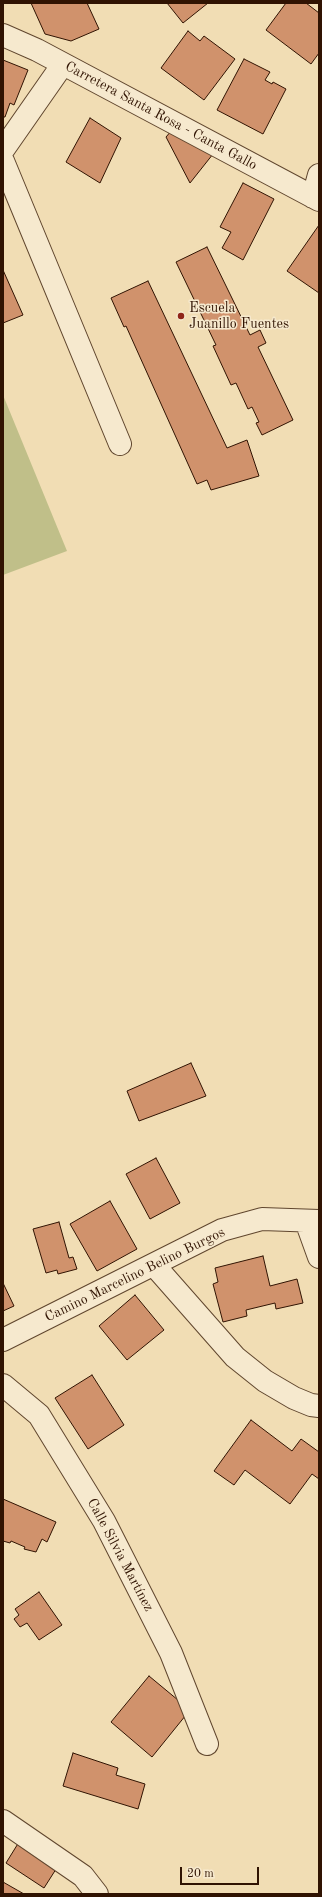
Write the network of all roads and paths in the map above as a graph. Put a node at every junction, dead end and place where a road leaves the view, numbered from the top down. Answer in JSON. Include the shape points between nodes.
{"nodes":[{"id":1,"x":3,"y":35,"type":"edge"},
{"id":2,"x":63,"y":64,"type":"junction"},
{"id":3,"x":3,"y":150,"type":"edge"},
{"id":4,"x":3,"y":160,"type":"edge"},
{"id":5,"x":319,"y":175,"type":"edge"},
{"id":6,"x":316,"y":198,"type":"edge"},
{"id":7,"x":120,"y":444,"type":"dead end"},
{"id":8,"x":312,"y":1221,"type":"edge"},
{"id":9,"x":319,"y":1257,"type":"edge"},
{"id":10,"x":154,"y":1265,"type":"junction"},
{"id":11,"x":3,"y":1340,"type":"edge"},
{"id":12,"x":3,"y":1385,"type":"edge"},
{"id":13,"x":319,"y":1406,"type":"edge"},
{"id":14,"x":207,"y":1744,"type":"dead end"},
{"id":15,"x":3,"y":1821,"type":"edge"},
{"id":16,"x":98,"y":1894,"type":"edge"}],
"edges":[{"from":1,"to":2,"type":"street","name":"Carretera Santa Rosa - Canta Gallo"},
{"from":2,"to":3,"type":"street"},
{"from":2,"to":6,"type":"street","name":"Carretera Santa Rosa - Canta Gallo"},
{"from":4,"to":7,"type":"street"},
{"from":5,"to":6,"type":"street"},
{"from":8,"to":9,"type":"street"},
{"from":8,"to":10,"type":"street","name":"Camino Marcelino Belino Burgos","via":[[262,1219],[222,1230]]},
{"from":10,"to":11,"type":"street","name":"Camino Marcelino Belino Burgos"},
{"from":10,"to":13,"type":"street","via":[[234,1357],[265,1381],[294,1398]]},
{"from":12,"to":14,"type":"street","name":"Calle Silvia Martínez","via":[[39,1415],[104,1521],[171,1653]]},
{"from":15,"to":16,"type":"street","via":[[83,1876]]}]}
